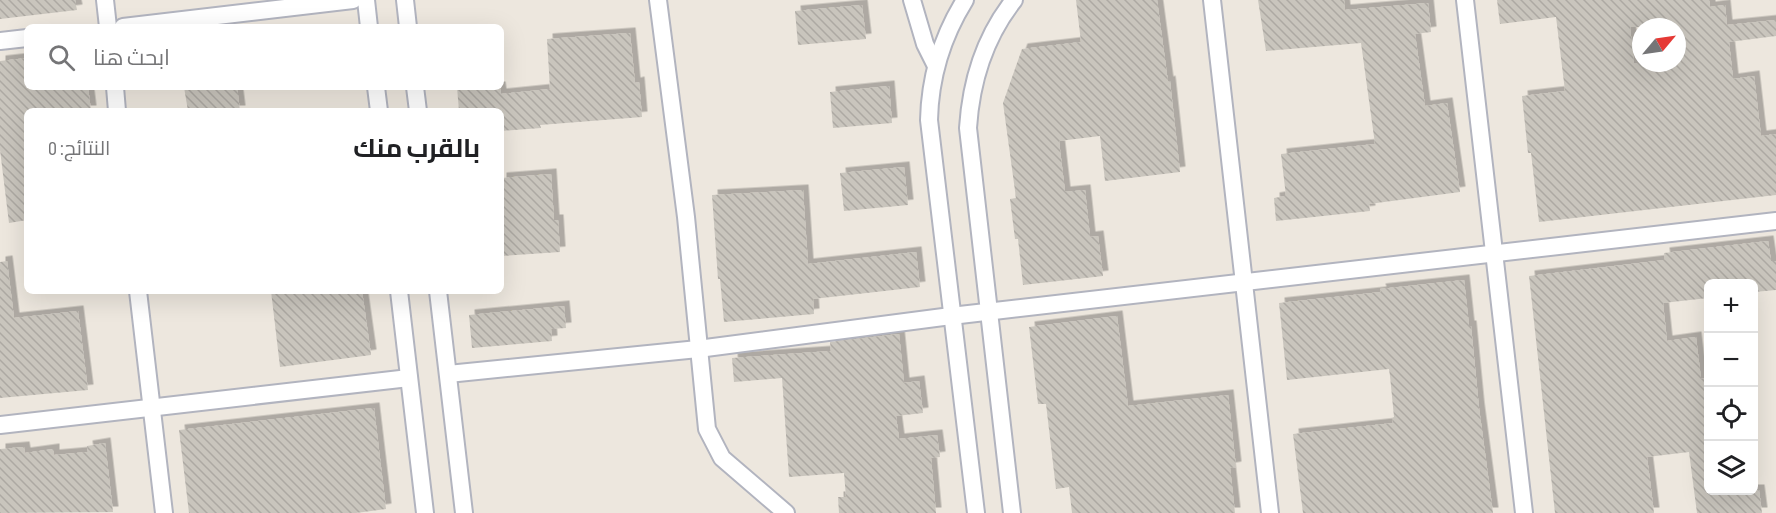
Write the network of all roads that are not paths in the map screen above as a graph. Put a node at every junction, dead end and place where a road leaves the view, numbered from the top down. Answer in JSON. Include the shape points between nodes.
{"nodes":[{"id":1,"x":105,"y":0,"type":"edge"},
{"id":2,"x":353,"y":0,"type":"edge"},
{"id":3,"x":366,"y":0,"type":"edge"},
{"id":4,"x":405,"y":0,"type":"edge"},
{"id":5,"x":658,"y":0,"type":"edge"},
{"id":6,"x":912,"y":0,"type":"edge"},
{"id":7,"x":965,"y":0,"type":"edge"},
{"id":8,"x":1014,"y":0,"type":"edge"},
{"id":9,"x":1212,"y":0,"type":"edge"},
{"id":10,"x":1465,"y":0,"type":"edge"},
{"id":11,"x":108,"y":24,"type":"edge"},
{"id":12,"x":149,"y":24,"type":"edge"},
{"id":13,"x":369,"y":24,"type":"edge"},
{"id":14,"x":408,"y":24,"type":"edge"},
{"id":15,"x":24,"y":38,"type":"edge"},
{"id":16,"x":0,"y":41,"type":"edge"},
{"id":17,"x":936,"y":66,"type":"junction"},
{"id":18,"x":115,"y":90,"type":"edge"},
{"id":19,"x":376,"y":90,"type":"edge"},
{"id":20,"x":415,"y":90,"type":"edge"},
{"id":21,"x":117,"y":108,"type":"edge"},
{"id":22,"x":379,"y":108,"type":"edge"},
{"id":23,"x":418,"y":108,"type":"edge"},
{"id":24,"x":1776,"y":221,"type":"edge"},
{"id":25,"x":1494,"y":253,"type":"junction"},
{"id":26,"x":1244,"y":282,"type":"junction"},
{"id":27,"x":138,"y":294,"type":"edge"},
{"id":28,"x":399,"y":294,"type":"edge"},
{"id":29,"x":438,"y":294,"type":"edge"},
{"id":30,"x":989,"y":311,"type":"junction"},
{"id":31,"x":951,"y":316,"type":"junction"},
{"id":32,"x":698,"y":349,"type":"junction"},
{"id":33,"x":448,"y":374,"type":"junction"},
{"id":34,"x":409,"y":378,"type":"junction"},
{"id":35,"x":152,"y":408,"type":"junction"},
{"id":36,"x":0,"y":425,"type":"edge"},
{"id":37,"x":164,"y":513,"type":"edge"},
{"id":38,"x":425,"y":513,"type":"edge"},
{"id":39,"x":464,"y":513,"type":"edge"},
{"id":40,"x":786,"y":513,"type":"edge"},
{"id":41,"x":976,"y":513,"type":"edge"},
{"id":42,"x":1012,"y":513,"type":"edge"},
{"id":43,"x":1270,"y":513,"type":"edge"},
{"id":44,"x":1524,"y":513,"type":"edge"}],
"edges":[{"from":1,"to":11,"type":"street"},
{"from":2,"to":12,"type":"street"},
{"from":3,"to":13,"type":"street"},
{"from":4,"to":14,"type":"street"},
{"from":5,"to":32,"type":"street","via":[[686,217]]},
{"from":6,"to":17,"type":"street","via":[[925,45]]},
{"from":7,"to":17,"type":"street","via":[[948,31]]},
{"from":8,"to":30,"type":"street","via":[[984,50],[970,108],[969,148]]},
{"from":9,"to":26,"type":"street"},
{"from":10,"to":25,"type":"street"},
{"from":15,"to":16,"type":"street"},
{"from":17,"to":31,"type":"street","via":[[929,120]]},
{"from":18,"to":21,"type":"street"},
{"from":19,"to":22,"type":"street"},
{"from":20,"to":23,"type":"street"},
{"from":24,"to":25,"type":"street"},
{"from":25,"to":26,"type":"street"},
{"from":25,"to":44,"type":"street"},
{"from":26,"to":30,"type":"street"},
{"from":26,"to":43,"type":"street"},
{"from":27,"to":35,"type":"street"},
{"from":28,"to":34,"type":"street"},
{"from":29,"to":33,"type":"street"},
{"from":30,"to":31,"type":"street"},
{"from":30,"to":42,"type":"street"},
{"from":31,"to":32,"type":"street"},
{"from":31,"to":41,"type":"street"},
{"from":32,"to":33,"type":"street"},
{"from":32,"to":40,"type":"street","via":[[707,429],[716,449],[730,466]]},
{"from":33,"to":39,"type":"street"},
{"from":34,"to":35,"type":"street"},
{"from":34,"to":38,"type":"street"},
{"from":35,"to":36,"type":"street"},
{"from":35,"to":37,"type":"street"}]}
